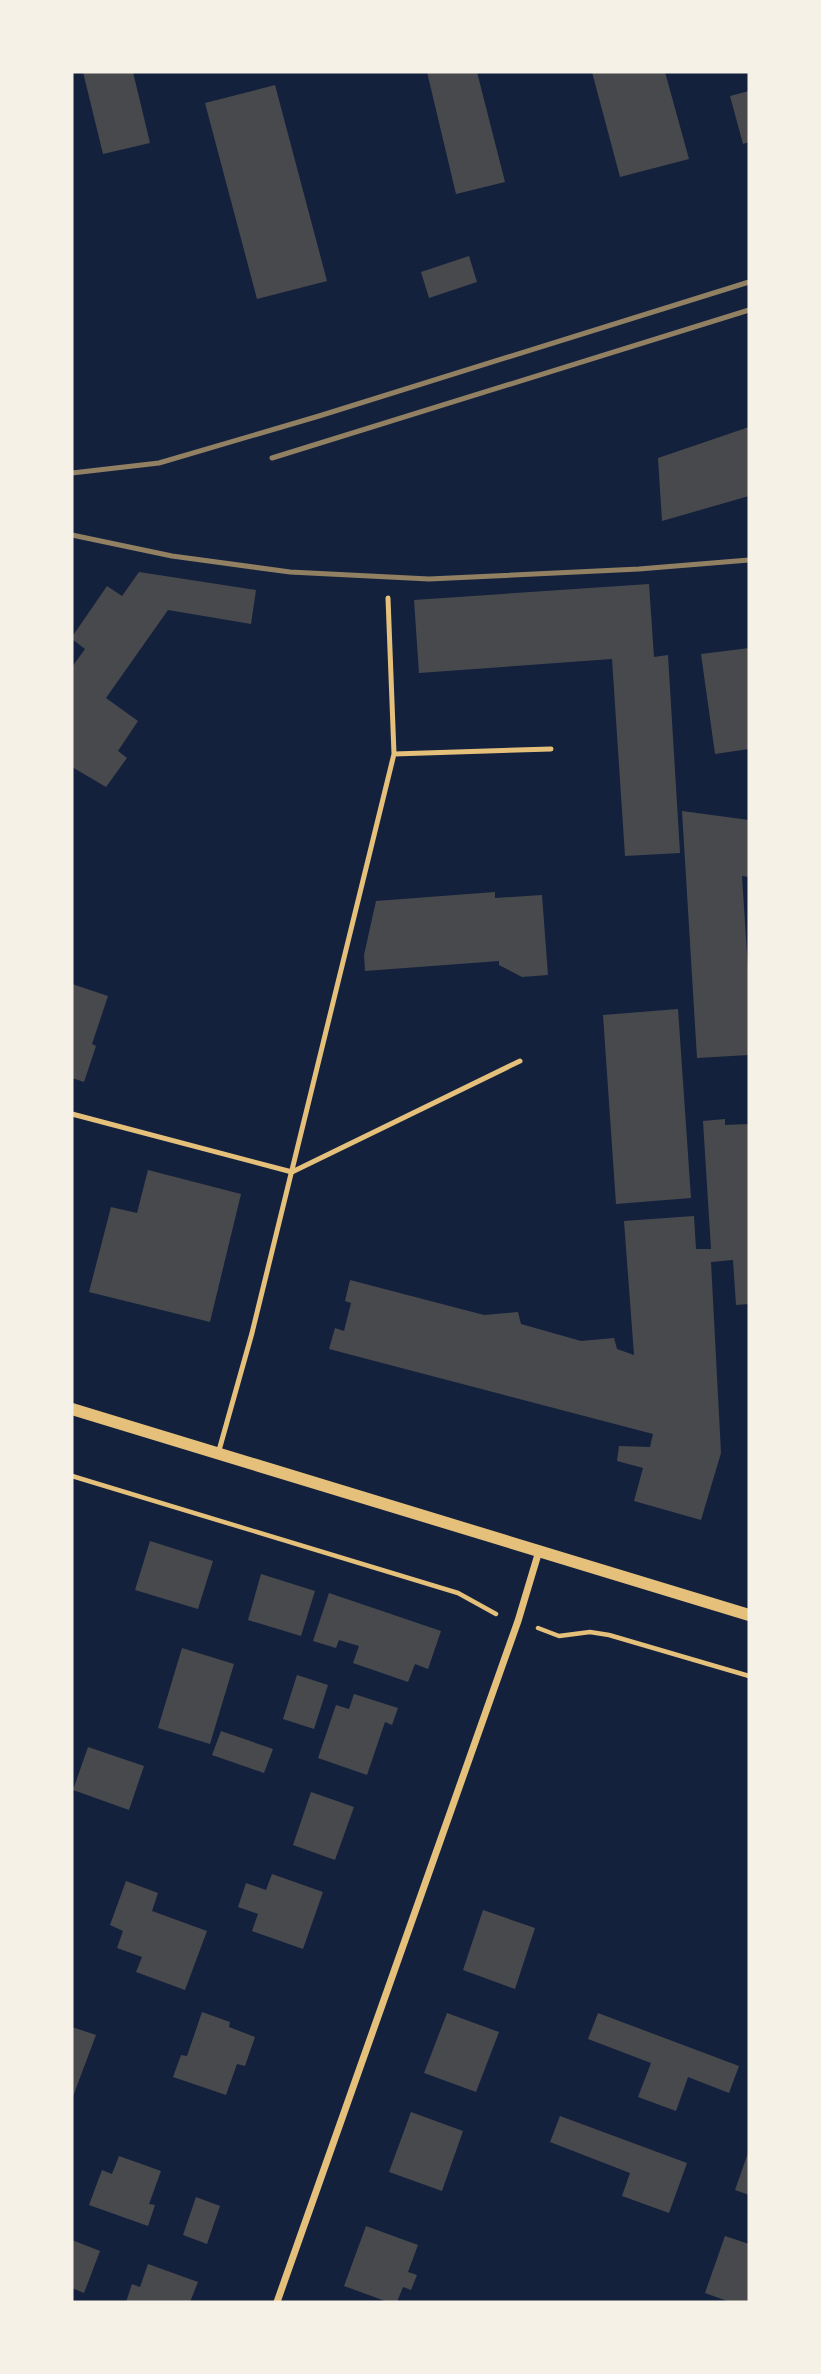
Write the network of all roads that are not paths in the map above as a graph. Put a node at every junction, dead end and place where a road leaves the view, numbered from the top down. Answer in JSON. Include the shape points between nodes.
{"nodes":[{"id":1,"x":388,"y":598,"type":"dead end"},
{"id":2,"x":551,"y":749,"type":"dead end"},
{"id":3,"x":394,"y":754,"type":"junction"},
{"id":4,"x":520,"y":1061,"type":"dead end"},
{"id":5,"x":72,"y":1114,"type":"edge"},
{"id":6,"x":292,"y":1172,"type":"junction"},
{"id":7,"x":72,"y":1409,"type":"edge"},
{"id":8,"x":218,"y":1454,"type":"junction"},
{"id":9,"x":539,"y":1551,"type":"junction"},
{"id":10,"x":749,"y":1615,"type":"edge"},
{"id":11,"x":277,"y":2302,"type":"edge"}],
"edges":[{"from":1,"to":3,"type":"lane"},
{"from":2,"to":3,"type":"lane"},
{"from":3,"to":6,"type":"lane"},
{"from":4,"to":6,"type":"lane"},
{"from":5,"to":6,"type":"lane"},
{"from":6,"to":8,"type":"lane"},
{"from":7,"to":8,"type":"street"},
{"from":8,"to":9,"type":"street"},
{"from":9,"to":10,"type":"street"},
{"from":9,"to":11,"type":"street"}]}
